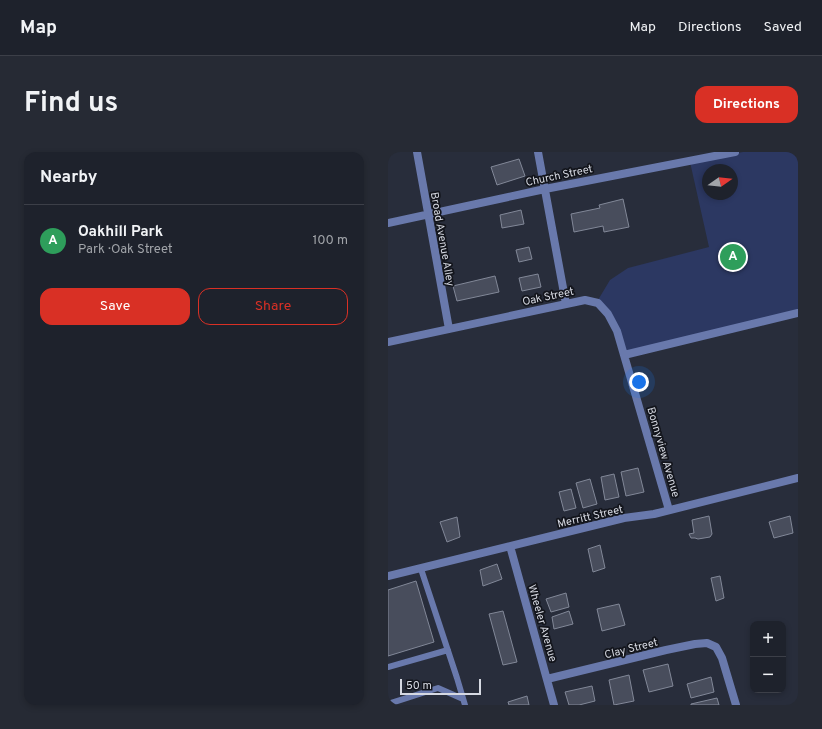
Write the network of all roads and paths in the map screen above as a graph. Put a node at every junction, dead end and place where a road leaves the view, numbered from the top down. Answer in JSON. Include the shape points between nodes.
{"nodes":[{"id":1,"x":417,"y":152,"type":"edge"},
{"id":2,"x":538,"y":152,"type":"edge"},
{"id":3,"x":735,"y":152,"type":"edge"},
{"id":4,"x":545,"y":189,"type":"junction"},
{"id":5,"x":428,"y":216,"type":"junction"},
{"id":6,"x":388,"y":223,"type":"edge"},
{"id":7,"x":566,"y":304,"type":"junction"},
{"id":8,"x":798,"y":313,"type":"edge"},
{"id":9,"x":448,"y":329,"type":"junction"},
{"id":10,"x":388,"y":342,"type":"edge"},
{"id":11,"x":624,"y":355,"type":"junction"},
{"id":12,"x":798,"y":478,"type":"edge"},
{"id":13,"x":669,"y":510,"type":"junction"},
{"id":14,"x":510,"y":546,"type":"junction"},
{"id":15,"x":421,"y":569,"type":"junction"},
{"id":16,"x":388,"y":576,"type":"edge"},
{"id":17,"x":448,"y":650,"type":"junction"},
{"id":18,"x":388,"y":667,"type":"edge"},
{"id":19,"x":547,"y":679,"type":"junction"},
{"id":20,"x":464,"y":702,"type":"edge"},
{"id":21,"x":388,"y":704,"type":"edge"},
{"id":22,"x":554,"y":705,"type":"edge"},
{"id":23,"x":736,"y":705,"type":"edge"}],
"edges":[{"from":1,"to":5,"type":"street","name":"Broad Avenue Alley"},
{"from":2,"to":4,"type":"street"},
{"from":3,"to":4,"type":"street","name":"Church Street"},
{"from":4,"to":5,"type":"street","name":"Church Street"},
{"from":4,"to":7,"type":"street"},
{"from":5,"to":6,"type":"street","name":"Church Street"},
{"from":5,"to":9,"type":"street","name":"Broad Avenue Alley"},
{"from":7,"to":9,"type":"street","name":"Oak Street"},
{"from":7,"to":11,"type":"street","name":"Oak Street","via":[[586,300],[598,303],[608,314],[617,331]]},
{"from":8,"to":11,"type":"street"},
{"from":9,"to":10,"type":"street","name":"Oak Street"},
{"from":11,"to":13,"type":"street","name":"Bonnyview Avenue"},
{"from":12,"to":13,"type":"street","name":"Merritt Street"},
{"from":13,"to":14,"type":"street","name":"Merritt Street","via":[[624,518]]},
{"from":14,"to":15,"type":"street","name":"Merritt Street"},
{"from":14,"to":19,"type":"street","name":"Wheeler Avenue"},
{"from":15,"to":16,"type":"street","name":"Merritt Street"},
{"from":15,"to":17,"type":"lane"},
{"from":17,"to":18,"type":"lane"},
{"from":17,"to":20,"type":"lane"},
{"from":19,"to":22,"type":"street","name":"Wheeler Avenue"},
{"from":19,"to":23,"type":"street","name":"Clay Street","via":[[695,644],[707,644],[716,647],[722,658]]},
{"from":20,"to":21,"type":"lane","via":[[438,688]]}]}
